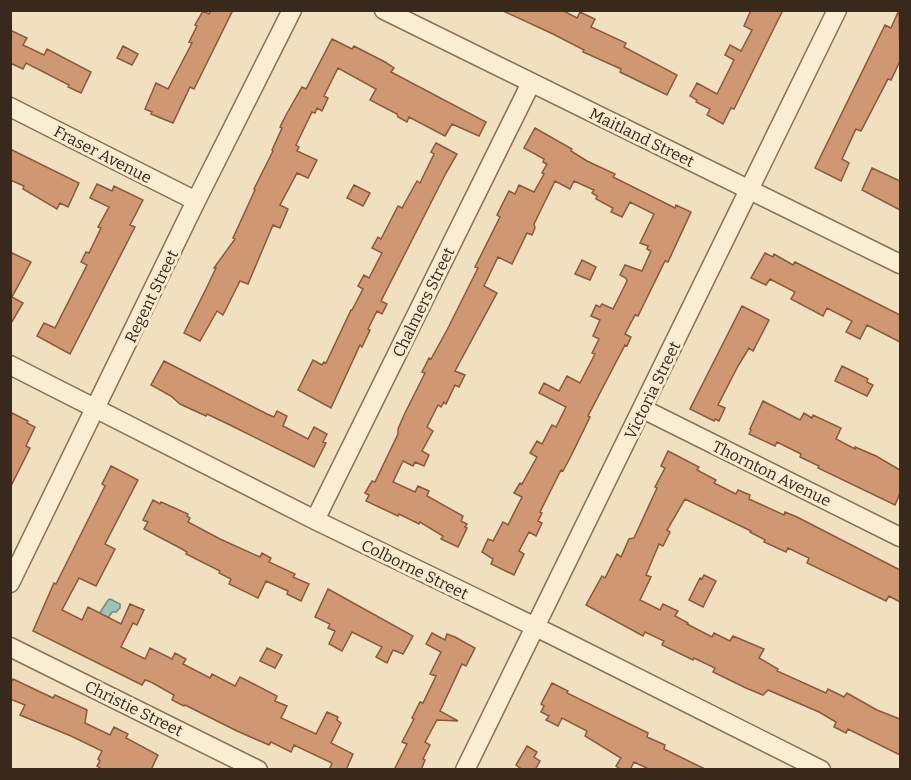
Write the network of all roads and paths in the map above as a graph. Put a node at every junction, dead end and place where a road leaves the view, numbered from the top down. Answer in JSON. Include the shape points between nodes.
{"nodes":[{"id":1,"x":292,"y":10,"type":"edge"},
{"id":2,"x":384,"y":10,"type":"edge"},
{"id":3,"x":837,"y":10,"type":"edge"},
{"id":4,"x":531,"y":83,"type":"junction"},
{"id":5,"x":10,"y":107,"type":"edge"},
{"id":6,"x":750,"y":190,"type":"junction"},
{"id":7,"x":196,"y":201,"type":"junction"},
{"id":8,"x":900,"y":264,"type":"edge"},
{"id":9,"x":10,"y":365,"type":"edge"},
{"id":10,"x":97,"y":408,"type":"junction"},
{"id":11,"x":643,"y":409,"type":"junction"},
{"id":12,"x":315,"y":520,"type":"junction"},
{"id":13,"x":900,"y":537,"type":"edge"},
{"id":14,"x":10,"y":583,"type":"edge"},
{"id":15,"x":535,"y":626,"type":"junction"},
{"id":16,"x":10,"y":647,"type":"edge"},
{"id":17,"x":258,"y":770,"type":"edge"},
{"id":18,"x":465,"y":770,"type":"edge"},
{"id":19,"x":821,"y":770,"type":"edge"}],
"edges":[{"from":1,"to":7,"type":"street","name":"Regent Street"},
{"from":2,"to":4,"type":"street","name":"Maitland Street"},
{"from":3,"to":6,"type":"street","name":"Victoria Street"},
{"from":4,"to":6,"type":"street","name":"Maitland Street"},
{"from":4,"to":12,"type":"street","name":"Chalmers Street"},
{"from":5,"to":7,"type":"street","name":"Fraser Avenue"},
{"from":6,"to":8,"type":"street","name":"Maitland Street"},
{"from":6,"to":11,"type":"street","name":"Victoria Street"},
{"from":7,"to":10,"type":"street","name":"Regent Street"},
{"from":9,"to":10,"type":"street","name":"Colborne Street"},
{"from":10,"to":12,"type":"street","name":"Colborne Street"},
{"from":10,"to":14,"type":"street","name":"Regent Street"},
{"from":11,"to":13,"type":"street","name":"Thornton Avenue"},
{"from":11,"to":15,"type":"street","name":"Victoria Street"},
{"from":12,"to":15,"type":"street","name":"Colborne Street"},
{"from":15,"to":18,"type":"street","name":"Victoria Street"},
{"from":15,"to":19,"type":"street","name":"Colborne Street"},
{"from":16,"to":17,"type":"street","name":"Christie Street"}]}
